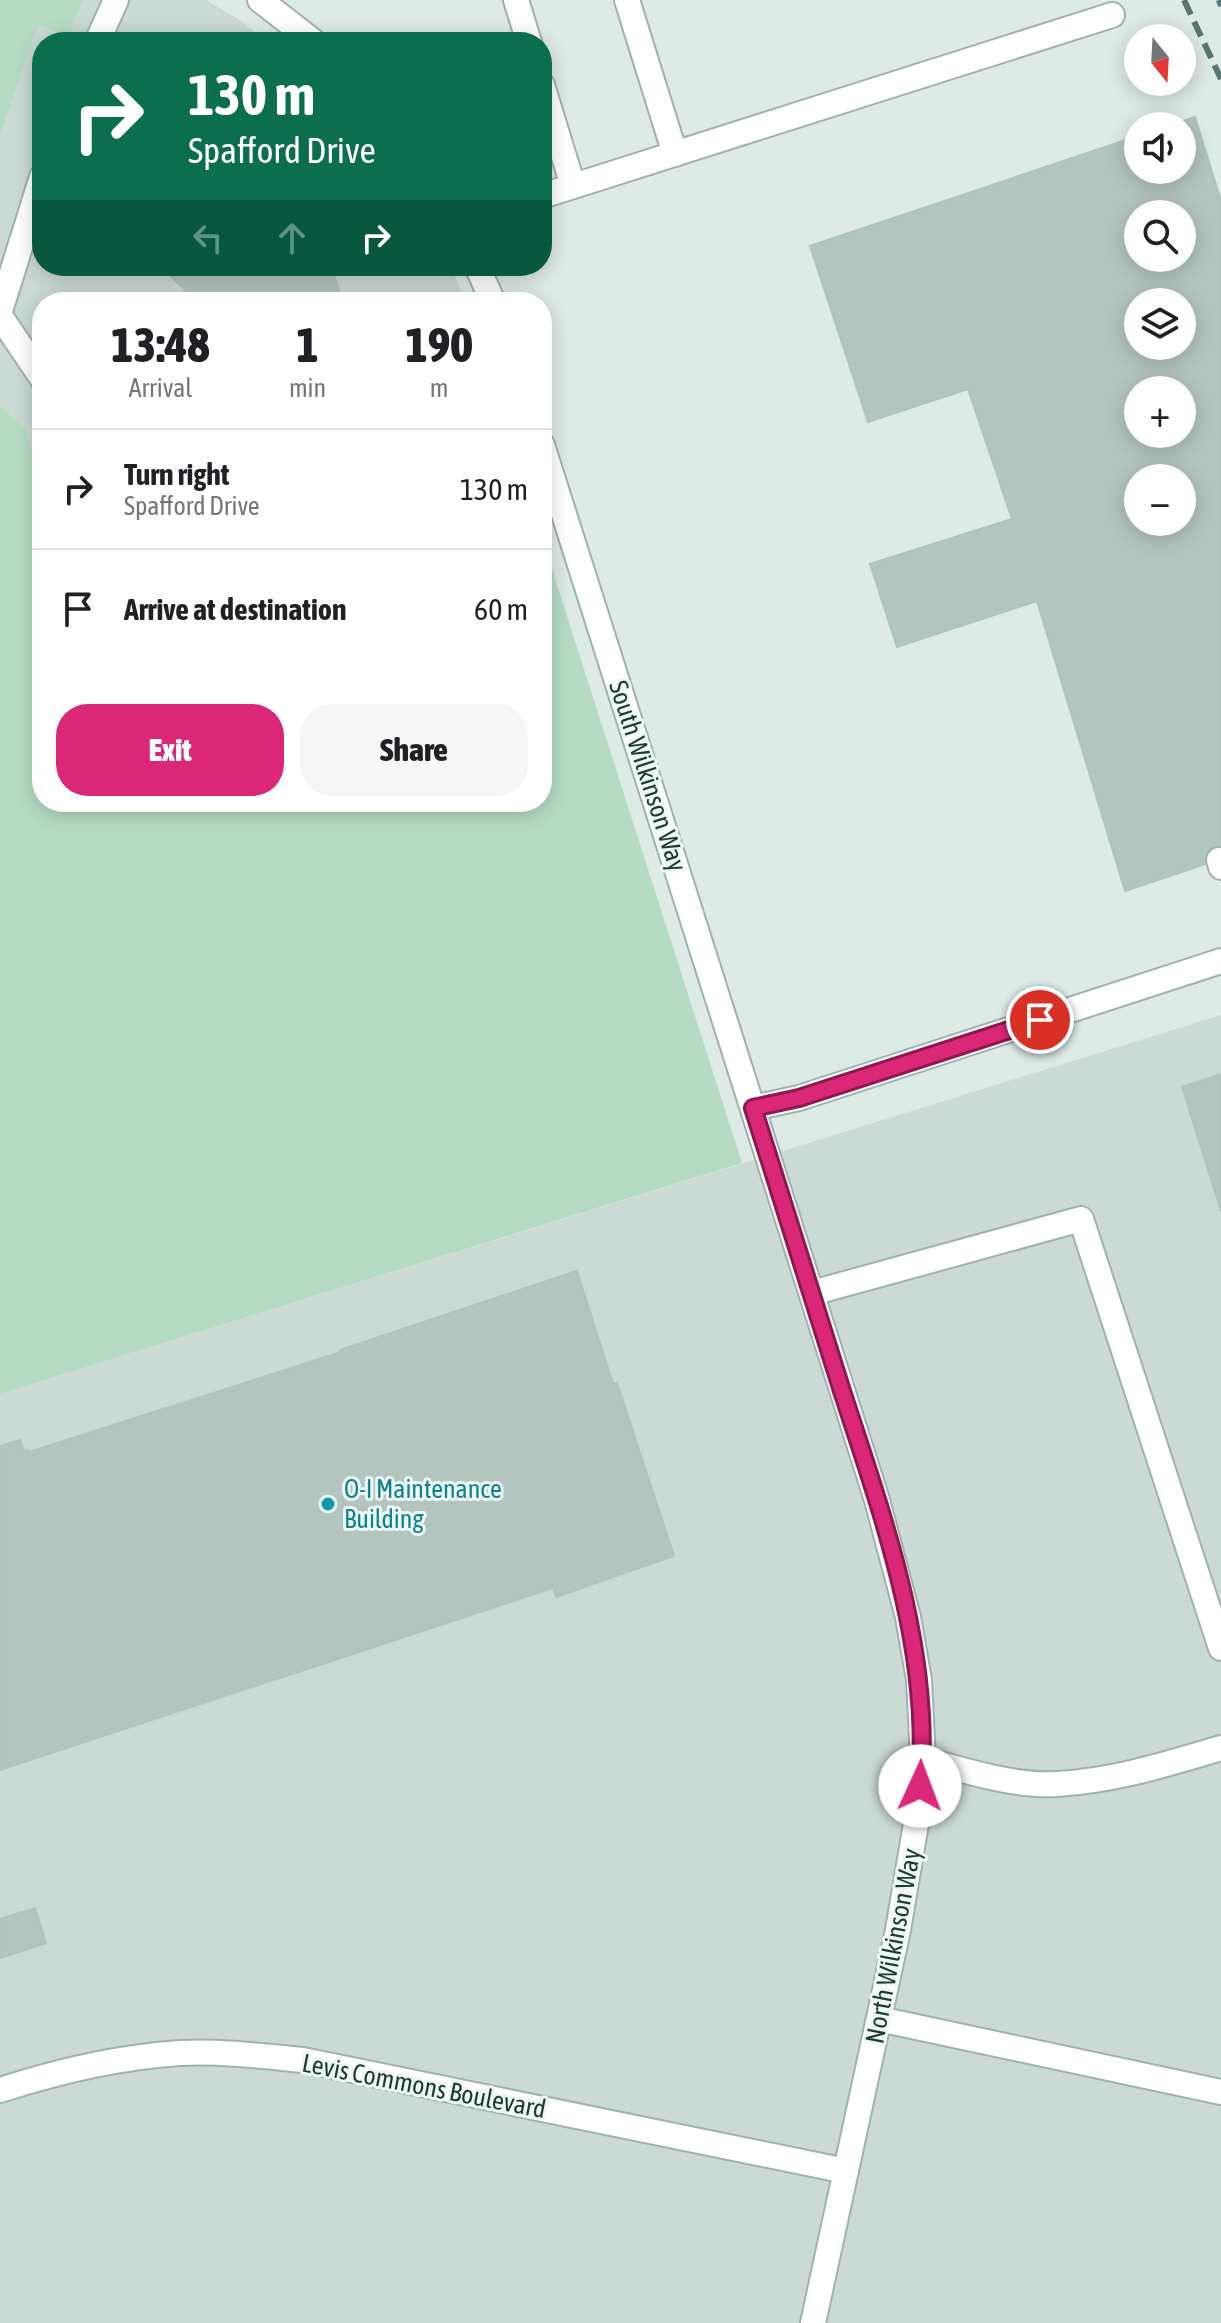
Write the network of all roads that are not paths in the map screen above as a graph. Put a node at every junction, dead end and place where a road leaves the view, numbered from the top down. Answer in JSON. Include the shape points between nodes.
{"nodes":[{"id":1,"x":116,"y":0,"type":"edge"},
{"id":2,"x":260,"y":0,"type":"edge"},
{"id":3,"x":516,"y":0,"type":"edge"},
{"id":4,"x":627,"y":0,"type":"edge"},
{"id":5,"x":1112,"y":15,"type":"dead end"},
{"id":6,"x":102,"y":32,"type":"edge"},
{"id":7,"x":301,"y":32,"type":"edge"},
{"id":8,"x":526,"y":32,"type":"edge"},
{"id":9,"x":552,"y":118,"type":"edge"},
{"id":10,"x":675,"y":154,"type":"junction"},
{"id":11,"x":573,"y":186,"type":"junction"},
{"id":12,"x":552,"y":193,"type":"edge"},
{"id":13,"x":32,"y":210,"type":"edge"},
{"id":14,"x":0,"y":314,"type":"edge"},
{"id":15,"x":32,"y":363,"type":"edge"},
{"id":16,"x":552,"y":483,"type":"edge"},
{"id":17,"x":1221,"y":961,"type":"edge"},
{"id":18,"x":753,"y":1108,"type":"junction"},
{"id":19,"x":812,"y":1293,"type":"junction"},
{"id":20,"x":1221,"y":1648,"type":"edge"},
{"id":21,"x":1221,"y":1748,"type":"edge"},
{"id":22,"x":923,"y":1759,"type":"junction"},
{"id":23,"x":879,"y":2019,"type":"junction"},
{"id":24,"x":0,"y":2090,"type":"edge"},
{"id":25,"x":1221,"y":2092,"type":"edge"},
{"id":26,"x":846,"y":2171,"type":"junction"},
{"id":27,"x":813,"y":2323,"type":"edge"}],
"edges":[{"from":1,"to":6,"type":"street"},
{"from":2,"to":7,"type":"street"},
{"from":3,"to":8,"type":"street"},
{"from":4,"to":10,"type":"street"},
{"from":5,"to":10,"type":"street"},
{"from":9,"to":11,"type":"street"},
{"from":10,"to":11,"type":"street"},
{"from":11,"to":12,"type":"street"},
{"from":13,"to":14,"type":"street"},
{"from":14,"to":15,"type":"street"},
{"from":16,"to":18,"type":"street","name":"South Wilkinson Way"},
{"from":17,"to":18,"type":"street","via":[[799,1098]]},
{"from":18,"to":19,"type":"street","name":"North Wilkinson Way"},
{"from":19,"to":20,"type":"street","via":[[1081,1219]]},
{"from":19,"to":22,"type":"street","name":"North Wilkinson Way","via":[[908,1617],[919,1680]]},
{"from":21,"to":22,"type":"street","via":[[1130,1775],[1054,1785],[979,1775]]},
{"from":22,"to":23,"type":"street","name":"North Wilkinson Way","via":[[916,1827]]},
{"from":23,"to":25,"type":"street"},
{"from":23,"to":26,"type":"street","name":"North Wilkinson Way"},
{"from":24,"to":26,"type":"street","name":"Levis Commons Boulevard","via":[[121,2059],[182,2053],[251,2055],[303,2060]]},
{"from":26,"to":27,"type":"street","name":"North Wilkinson Way"}]}
